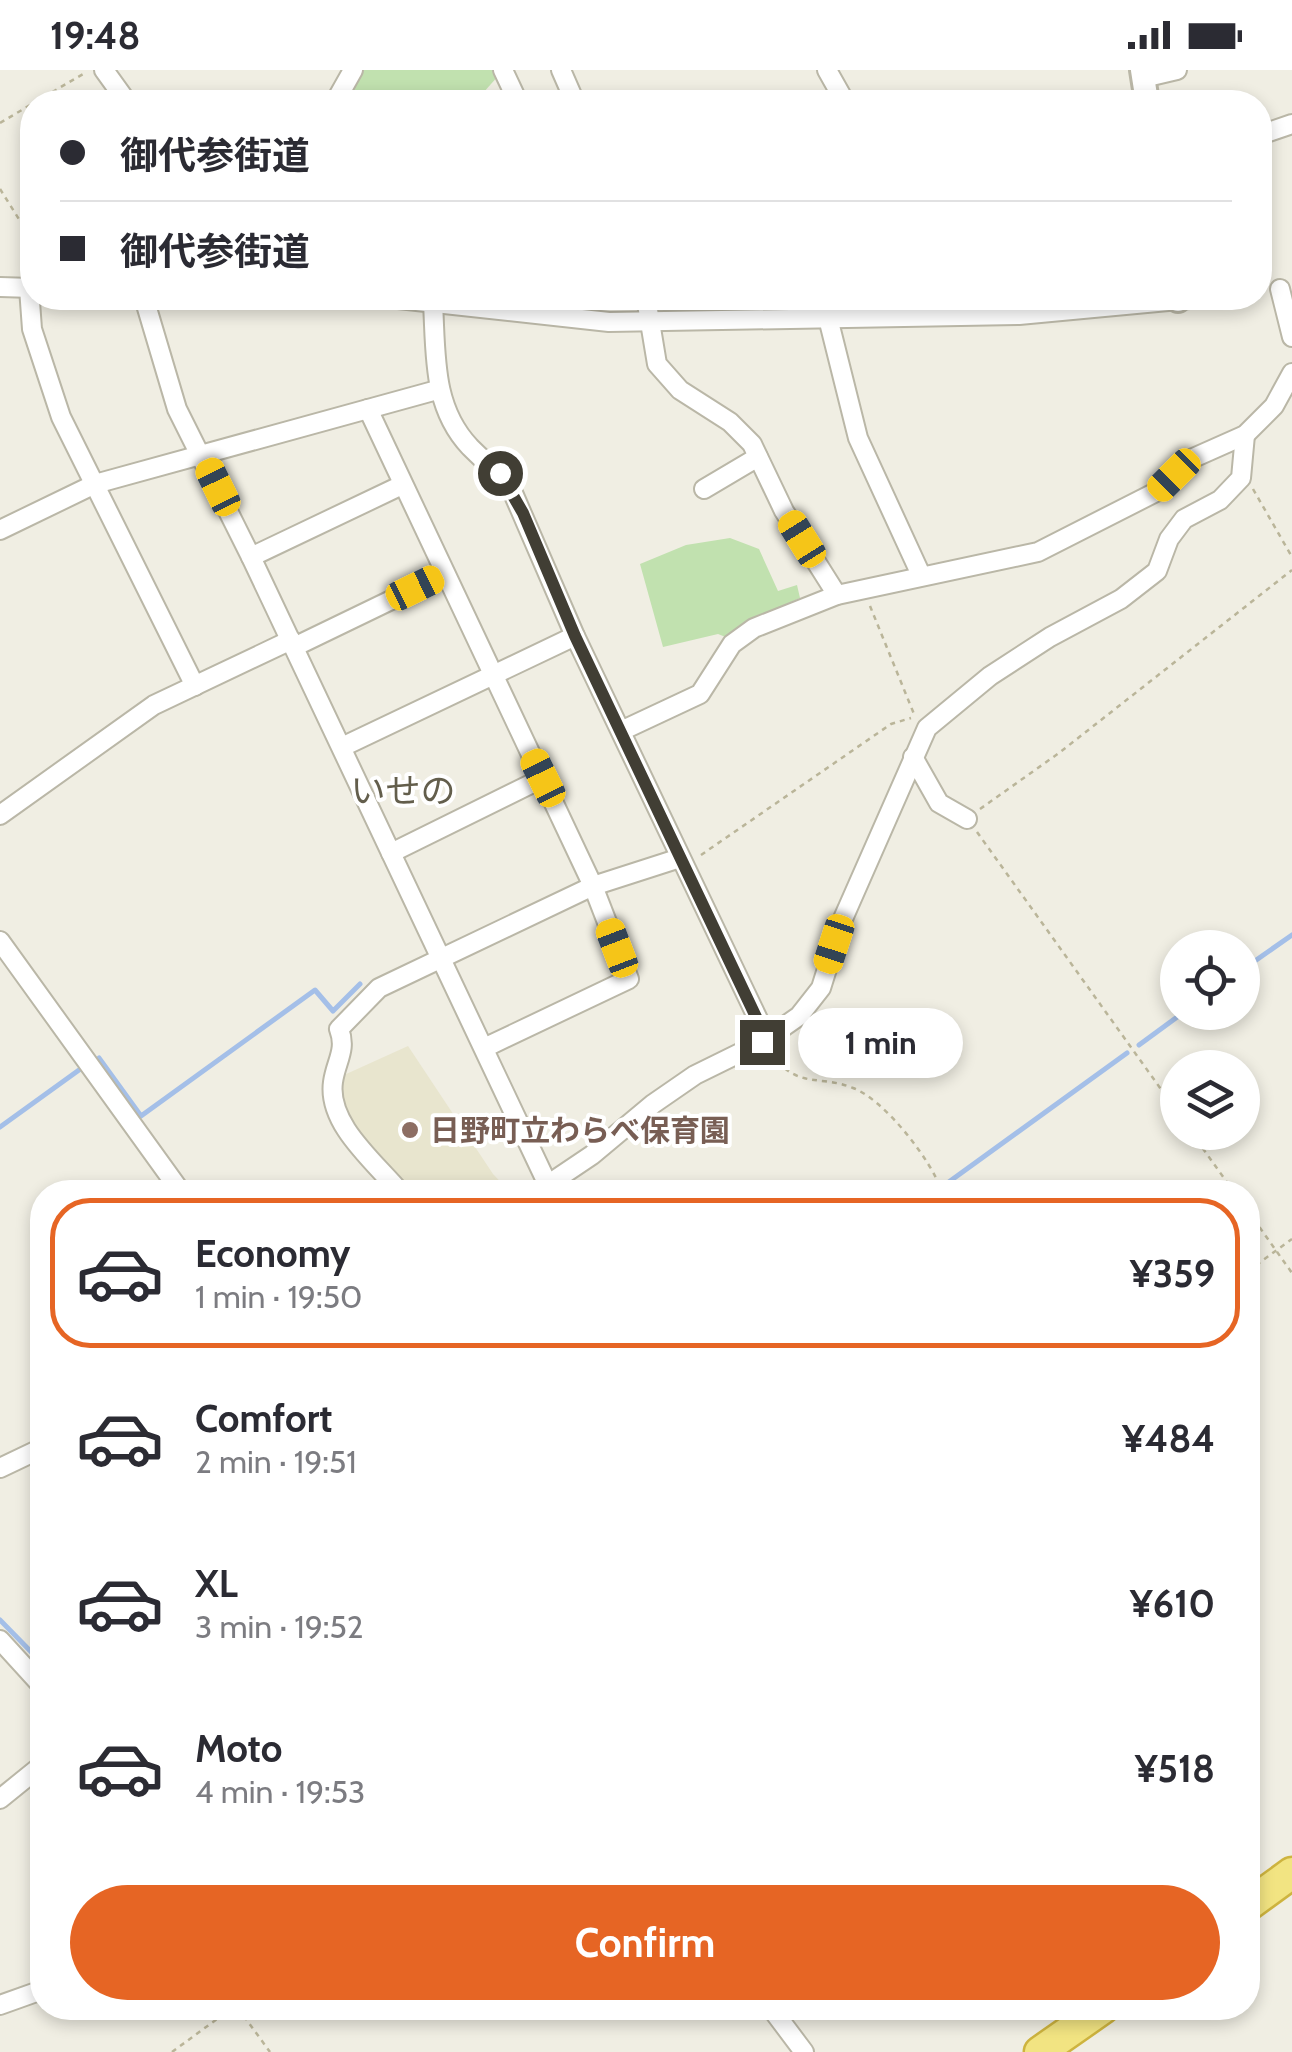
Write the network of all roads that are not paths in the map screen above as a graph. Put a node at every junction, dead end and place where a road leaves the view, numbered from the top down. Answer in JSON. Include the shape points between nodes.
{"nodes":[{"id":1,"x":1177,"y":70,"type":"edge"},
{"id":2,"x":1142,"y":74,"type":"edge"},
{"id":3,"x":1286,"y":288,"type":"edge"},
{"id":4,"x":32,"y":310,"type":"edge"},
{"id":5,"x":148,"y":310,"type":"edge"},
{"id":6,"x":433,"y":310,"type":"edge"},
{"id":7,"x":492,"y":310,"type":"edge"},
{"id":8,"x":649,"y":310,"type":"edge"},
{"id":9,"x":919,"y":310,"type":"edge"},
{"id":10,"x":1068,"y":310,"type":"edge"},
{"id":11,"x":920,"y":317,"type":"junction"},
{"id":12,"x":828,"y":318,"type":"junction"},
{"id":13,"x":652,"y":322,"type":"junction"},
{"id":14,"x":1292,"y":337,"type":"edge"},
{"id":15,"x":1292,"y":373,"type":"edge"},
{"id":16,"x":438,"y":390,"type":"junction"},
{"id":17,"x":368,"y":408,"type":"junction"},
{"id":18,"x":1245,"y":434,"type":"junction"},
{"id":19,"x":200,"y":452,"type":"junction"},
{"id":20,"x":758,"y":457,"type":"junction"},
{"id":21,"x":95,"y":484,"type":"junction"},
{"id":22,"x":402,"y":486,"type":"junction"},
{"id":23,"x":704,"y":489,"type":"dead end"},
{"id":24,"x":0,"y":530,"type":"edge"},
{"id":25,"x":252,"y":557,"type":"junction"},
{"id":26,"x":445,"y":574,"type":"junction"},
{"id":27,"x":921,"y":576,"type":"junction"},
{"id":28,"x":837,"y":595,"type":"junction"},
{"id":29,"x":575,"y":636,"type":"junction"},
{"id":30,"x":292,"y":644,"type":"junction"},
{"id":31,"x":492,"y":675,"type":"junction"},
{"id":32,"x":194,"y":686,"type":"junction"},
{"id":33,"x":622,"y":730,"type":"junction"},
{"id":34,"x":342,"y":748,"type":"junction"},
{"id":35,"x":913,"y":757,"type":"junction"},
{"id":36,"x":543,"y":778,"type":"junction"},
{"id":37,"x":0,"y":816,"type":"edge"},
{"id":38,"x":967,"y":818,"type":"road end"},
{"id":39,"x":391,"y":853,"type":"junction"},
{"id":40,"x":680,"y":858,"type":"junction"},
{"id":41,"x":593,"y":886,"type":"junction"},
{"id":42,"x":0,"y":940,"type":"edge"},
{"id":43,"x":441,"y":959,"type":"junction"},
{"id":44,"x":764,"y":1040,"type":"junction"},
{"id":45,"x":484,"y":1048,"type":"junction"},
{"id":46,"x":172,"y":1180,"type":"edge"},
{"id":47,"x":390,"y":1180,"type":"edge"},
{"id":48,"x":539,"y":1180,"type":"edge"},
{"id":49,"x":556,"y":1180,"type":"edge"},
{"id":50,"x":30,"y":1454,"type":"edge"},
{"id":51,"x":0,"y":1468,"type":"edge"},
{"id":52,"x":0,"y":1640,"type":"edge"},
{"id":53,"x":30,"y":1673,"type":"edge"},
{"id":54,"x":30,"y":1775,"type":"edge"},
{"id":55,"x":0,"y":1800,"type":"edge"},
{"id":56,"x":1292,"y":1873,"type":"edge"},
{"id":57,"x":1260,"y":1896,"type":"edge"},
{"id":58,"x":30,"y":1994,"type":"edge"},
{"id":59,"x":0,"y":2005,"type":"edge"},
{"id":60,"x":780,"y":2020,"type":"edge"},
{"id":61,"x":1085,"y":2020,"type":"edge"},
{"id":62,"x":804,"y":2052,"type":"edge"},
{"id":63,"x":1040,"y":2052,"type":"edge"}],
"edges":[{"from":1,"to":2,"type":"street"},
{"from":3,"to":14,"type":"street"},
{"from":4,"to":21,"type":"street","via":[[61,418]]},
{"from":5,"to":19,"type":"street","via":[[177,409]]},
{"from":6,"to":16,"type":"street"},
{"from":7,"to":13,"type":"street"},
{"from":8,"to":13,"type":"street"},
{"from":9,"to":11,"type":"street"},
{"from":10,"to":11,"type":"street"},
{"from":11,"to":12,"type":"street"},
{"from":12,"to":13,"type":"street"},
{"from":12,"to":27,"type":"street","via":[[858,438]]},
{"from":13,"to":20,"type":"street","via":[[657,364],[668,379],[730,422]]},
{"from":15,"to":18,"type":"street","via":[[1274,406]]},
{"from":16,"to":17,"type":"street"},
{"from":16,"to":29,"type":"street","via":[[470,446],[513,493]]},
{"from":17,"to":19,"type":"street"},
{"from":17,"to":22,"type":"street"},
{"from":18,"to":27,"type":"street","via":[[1190,459],[1158,491],[1038,552]]},
{"from":18,"to":35,"type":"street","via":[[1240,478],[1220,500],[1184,519],[1157,570],[1121,599],[990,676],[926,728]]},
{"from":19,"to":21,"type":"street"},
{"from":19,"to":25,"type":"street"},
{"from":20,"to":23,"type":"street"},
{"from":20,"to":28,"type":"street"},
{"from":21,"to":24,"type":"street"},
{"from":21,"to":32,"type":"street"},
{"from":22,"to":25,"type":"street"},
{"from":22,"to":26,"type":"street"},
{"from":25,"to":30,"type":"street"},
{"from":26,"to":30,"type":"street"},
{"from":26,"to":31,"type":"street"},
{"from":27,"to":28,"type":"street"},
{"from":28,"to":33,"type":"street","via":[[754,628],[732,644],[693,700]]},
{"from":29,"to":31,"type":"street"},
{"from":29,"to":33,"type":"street"},
{"from":30,"to":32,"type":"street"},
{"from":30,"to":34,"type":"street"},
{"from":31,"to":34,"type":"street"},
{"from":31,"to":36,"type":"street"},
{"from":32,"to":37,"type":"street","via":[[154,705]]},
{"from":33,"to":40,"type":"street"},
{"from":34,"to":39,"type":"street"},
{"from":35,"to":38,"type":"street","via":[[939,803]]},
{"from":35,"to":44,"type":"street","via":[[842,921],[821,988],[799,1016]]},
{"from":36,"to":39,"type":"street"},
{"from":36,"to":41,"type":"street"},
{"from":39,"to":43,"type":"street"},
{"from":40,"to":41,"type":"street"},
{"from":40,"to":44,"type":"street"},
{"from":41,"to":43,"type":"street"},
{"from":41,"to":45,"type":"street","via":[[629,979]]},
{"from":42,"to":46,"type":"street"},
{"from":43,"to":45,"type":"street"},
{"from":43,"to":47,"type":"street","via":[[379,988],[339,1029],[345,1043],[333,1081],[333,1110]]},
{"from":44,"to":49,"type":"street","via":[[653,1104]]},
{"from":45,"to":48,"type":"street"},
{"from":50,"to":51,"type":"street"},
{"from":52,"to":53,"type":"street"},
{"from":54,"to":55,"type":"street"},
{"from":56,"to":57,"type":"highway"},
{"from":58,"to":59,"type":"street"},
{"from":60,"to":62,"type":"street"},
{"from":61,"to":63,"type":"highway"}]}
